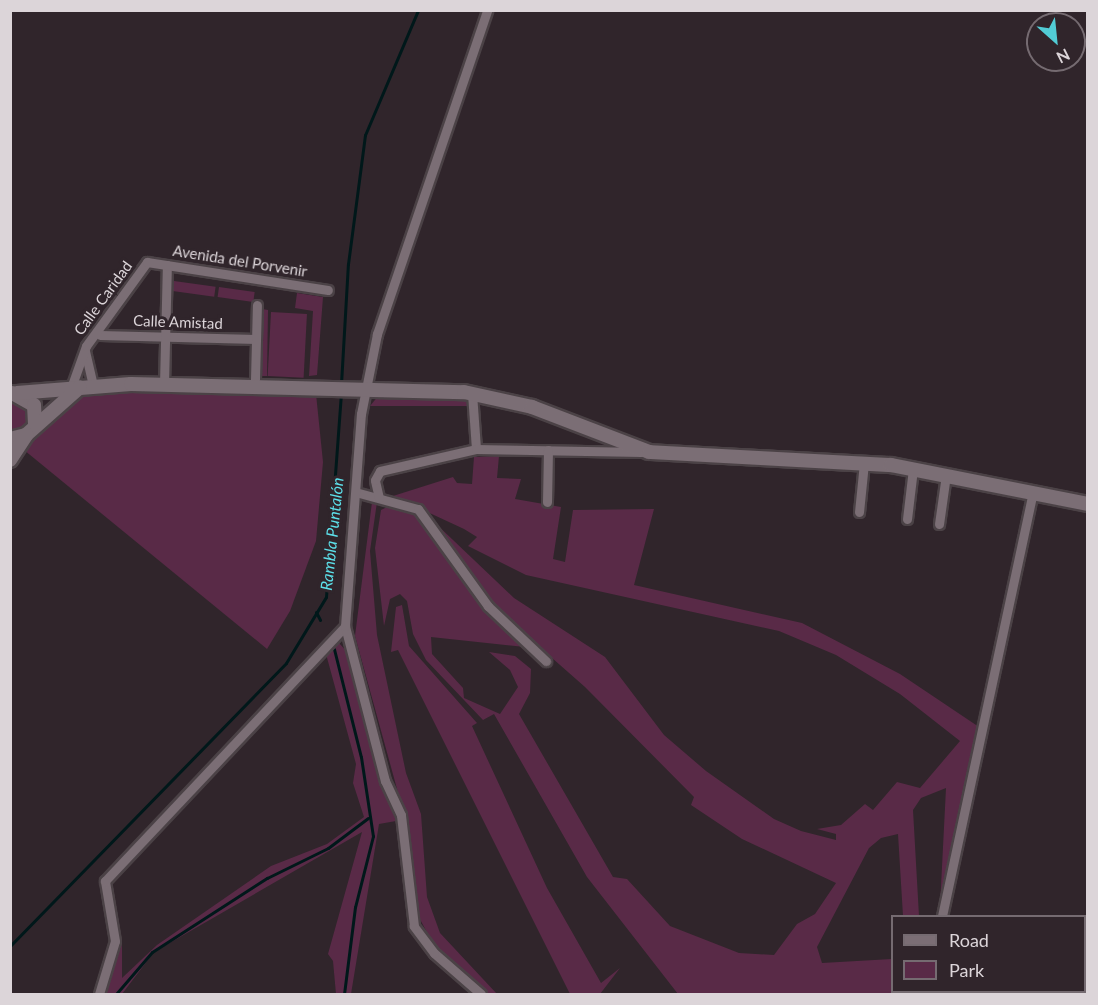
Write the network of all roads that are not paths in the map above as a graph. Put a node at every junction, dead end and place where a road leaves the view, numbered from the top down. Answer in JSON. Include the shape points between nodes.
{"nodes":[{"id":1,"x":487,"y":10,"type":"edge"},
{"id":2,"x":147,"y":262,"type":"joint"},
{"id":3,"x":167,"y":265,"type":"junction"},
{"id":4,"x":328,"y":290,"type":"dead end"},
{"id":5,"x":256,"y":305,"type":"dead end"},
{"id":6,"x":100,"y":335,"type":"dead end"},
{"id":7,"x":165,"y":337,"type":"junction"},
{"id":8,"x":256,"y":339,"type":"junction"},
{"id":9,"x":85,"y":348,"type":"junction"},
{"id":10,"x":255,"y":379,"type":"dead end"},
{"id":11,"x":164,"y":384,"type":"junction"},
{"id":12,"x":82,"y":386,"type":"junction"},
{"id":13,"x":367,"y":388,"type":"junction"},
{"id":14,"x":14,"y":393,"type":"edge"},
{"id":15,"x":472,"y":393,"type":"junction"},
{"id":16,"x":30,"y":431,"type":"junction"},
{"id":17,"x":10,"y":439,"type":"edge"},
{"id":18,"x":476,"y":449,"type":"junction"},
{"id":19,"x":548,"y":450,"type":"junction"},
{"id":20,"x":649,"y":452,"type":"junction"},
{"id":21,"x":10,"y":460,"type":"edge"},
{"id":22,"x":864,"y":463,"type":"junction"},
{"id":23,"x":913,"y":469,"type":"junction"},
{"id":24,"x":946,"y":475,"type":"junction"},
{"id":25,"x":1034,"y":492,"type":"junction"},
{"id":26,"x":359,"y":493,"type":"junction"},
{"id":27,"x":379,"y":498,"type":"junction"},
{"id":28,"x":547,"y":502,"type":"dead end"},
{"id":29,"x":1088,"y":504,"type":"edge"},
{"id":30,"x":859,"y":512,"type":"dead end"},
{"id":31,"x":907,"y":519,"type":"dead end"},
{"id":32,"x":939,"y":524,"type":"dead end"},
{"id":33,"x":345,"y":626,"type":"junction"},
{"id":34,"x":546,"y":661,"type":"dead end"},
{"id":35,"x":942,"y":915,"type":"edge"},
{"id":36,"x":99,"y":994,"type":"edge"},
{"id":37,"x":481,"y":994,"type":"edge"}],
"edges":[{"from":1,"to":13,"type":"street","via":[[391,289],[377,334]]},
{"from":2,"to":3,"type":"street","name":"Avenida del Porvenir"},
{"from":2,"to":9,"type":"street","name":"Calle Caridad"},
{"from":3,"to":4,"type":"street","name":"Avenida del Porvenir"},
{"from":3,"to":7,"type":"street"},
{"from":5,"to":8,"type":"street"},
{"from":6,"to":7,"type":"street","name":"Calle Amistad"},
{"from":7,"to":8,"type":"street","name":"Calle Amistad"},
{"from":7,"to":11,"type":"street"},
{"from":8,"to":10,"type":"street"},
{"from":9,"to":12,"type":"street","name":"Calle Caridad"},
{"from":9,"to":12,"type":"street","name":"Calle Caridad"},
{"from":11,"to":12,"type":"street"},
{"from":11,"to":13,"type":"street"},
{"from":12,"to":14,"type":"street"},
{"from":12,"to":16,"type":"street","via":[[64,395]]},
{"from":13,"to":15,"type":"street"},
{"from":13,"to":26,"type":"street","via":[[361,414]]},
{"from":14,"to":16,"type":"street","via":[[34,405]]},
{"from":15,"to":18,"type":"street"},
{"from":15,"to":20,"type":"street","via":[[532,407]]},
{"from":16,"to":17,"type":"street"},
{"from":16,"to":21,"type":"street"},
{"from":18,"to":19,"type":"street"},
{"from":18,"to":27,"type":"street","via":[[380,471],[375,480]]},
{"from":19,"to":20,"type":"street"},
{"from":19,"to":28,"type":"street"},
{"from":20,"to":22,"type":"street"},
{"from":22,"to":23,"type":"street"},
{"from":22,"to":30,"type":"street"},
{"from":23,"to":24,"type":"street"},
{"from":23,"to":31,"type":"street"},
{"from":24,"to":25,"type":"street"},
{"from":24,"to":32,"type":"street"},
{"from":25,"to":29,"type":"street"},
{"from":25,"to":35,"type":"street"},
{"from":26,"to":27,"type":"street"},
{"from":26,"to":33,"type":"street"},
{"from":27,"to":34,"type":"street","via":[[418,508],[488,606]]},
{"from":33,"to":36,"type":"street","via":[[105,881],[115,941]]},
{"from":33,"to":37,"type":"street","via":[[385,781],[401,815],[414,926],[434,953]]}]}
